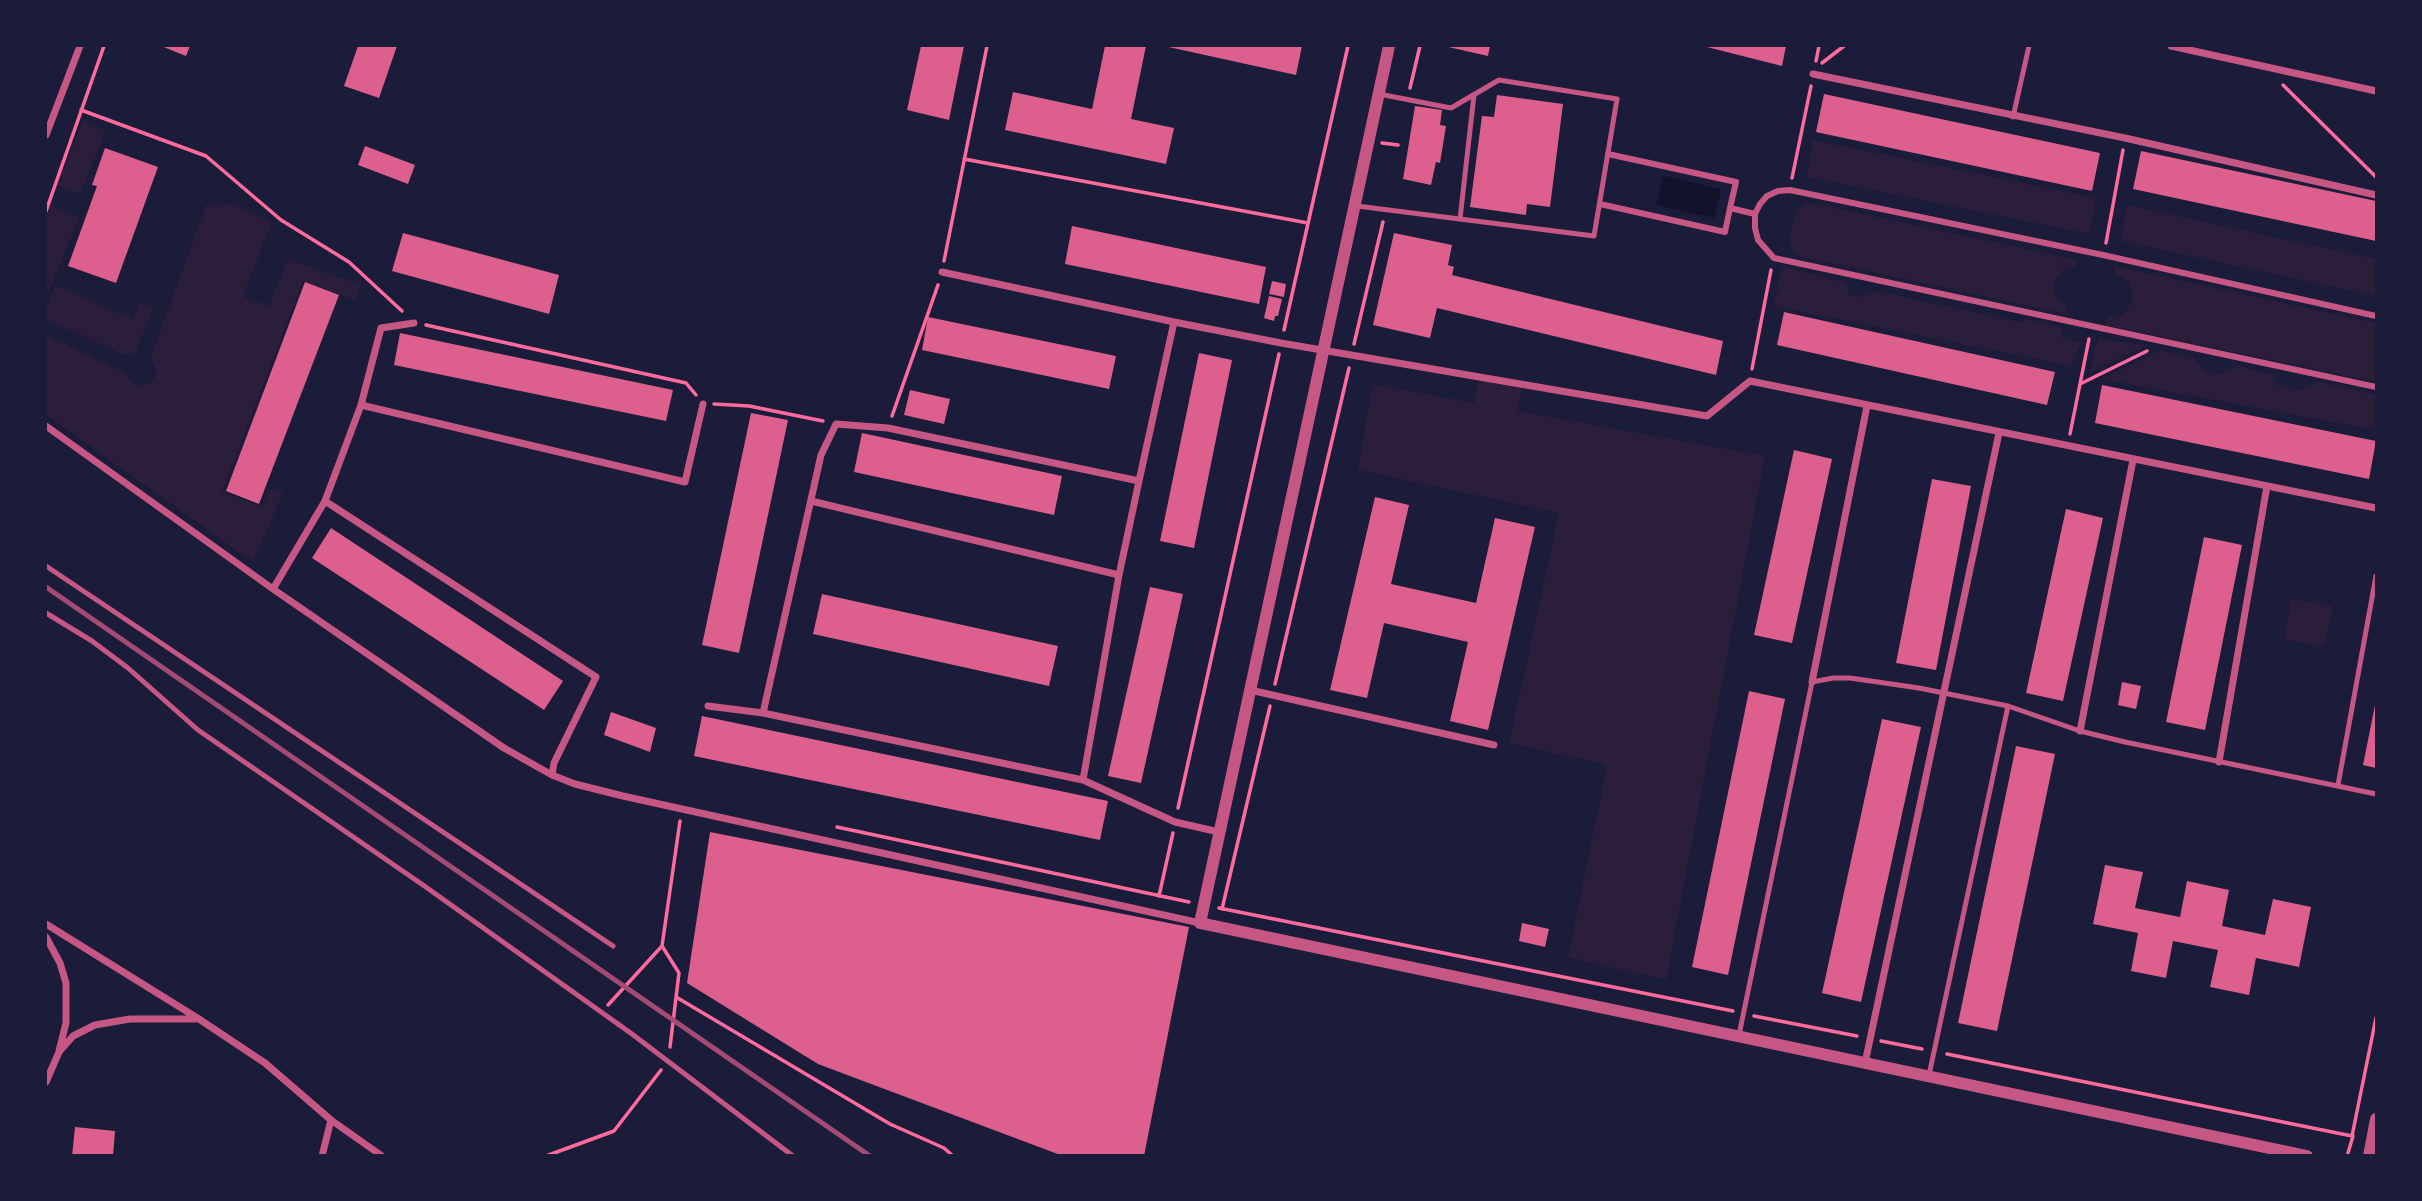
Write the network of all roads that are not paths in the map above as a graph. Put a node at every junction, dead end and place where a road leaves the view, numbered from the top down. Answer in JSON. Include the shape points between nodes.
{"nodes":[{"id":1,"x":80,"y":46,"type":"edge"},
{"id":2,"x":1389,"y":46,"type":"edge"},
{"id":3,"x":2029,"y":46,"type":"edge"},
{"id":4,"x":2171,"y":46,"type":"edge"},
{"id":5,"x":1813,"y":74,"type":"road end"},
{"id":6,"x":2376,"y":91,"type":"edge"},
{"id":7,"x":1378,"y":94,"type":"junction"},
{"id":8,"x":1474,"y":94,"type":"junction"},
{"id":9,"x":2013,"y":117,"type":"junction"},
{"id":10,"x":46,"y":135,"type":"edge"},
{"id":11,"x":1608,"y":155,"type":"junction"},
{"id":12,"x":2376,"y":195,"type":"edge"},
{"id":13,"x":1600,"y":204,"type":"junction"},
{"id":14,"x":1354,"y":205,"type":"junction"},
{"id":15,"x":1730,"y":208,"type":"junction"},
{"id":16,"x":1755,"y":214,"type":"junction"},
{"id":17,"x":1460,"y":219,"type":"junction"},
{"id":18,"x":942,"y":272,"type":"road end"},
{"id":19,"x":2376,"y":316,"type":"edge"},
{"id":20,"x":1174,"y":322,"type":"junction"},
{"id":21,"x":414,"y":323,"type":"road end"},
{"id":22,"x":1322,"y":349,"type":"junction"},
{"id":23,"x":2376,"y":387,"type":"edge"},
{"id":24,"x":703,"y":404,"type":"road end"},
{"id":25,"x":361,"y":405,"type":"junction"},
{"id":26,"x":1867,"y":406,"type":"junction"},
{"id":27,"x":46,"y":426,"type":"edge"},
{"id":28,"x":1999,"y":433,"type":"junction"},
{"id":29,"x":2133,"y":460,"type":"junction"},
{"id":30,"x":1139,"y":481,"type":"junction"},
{"id":31,"x":2267,"y":486,"type":"junction"},
{"id":32,"x":325,"y":501,"type":"junction"},
{"id":33,"x":811,"y":501,"type":"junction"},
{"id":34,"x":2376,"y":508,"type":"edge"},
{"id":35,"x":46,"y":566,"type":"edge"},
{"id":36,"x":1119,"y":575,"type":"junction"},
{"id":37,"x":2376,"y":576,"type":"edge"},
{"id":38,"x":273,"y":589,"type":"junction"},
{"id":39,"x":46,"y":613,"type":"edge"},
{"id":40,"x":1812,"y":682,"type":"junction"},
{"id":41,"x":1250,"y":690,"type":"junction"},
{"id":42,"x":1945,"y":694,"type":"junction"},
{"id":43,"x":708,"y":706,"type":"dead end"},
{"id":44,"x":2008,"y":706,"type":"junction"},
{"id":45,"x":763,"y":713,"type":"junction"},
{"id":46,"x":2080,"y":731,"type":"junction"},
{"id":47,"x":1494,"y":745,"type":"dead end"},
{"id":48,"x":2218,"y":762,"type":"junction"},
{"id":49,"x":551,"y":775,"type":"junction"},
{"id":50,"x":1083,"y":780,"type":"junction"},
{"id":51,"x":2338,"y":785,"type":"junction"},
{"id":52,"x":2376,"y":794,"type":"edge"},
{"id":53,"x":1219,"y":832,"type":"junction"},
{"id":54,"x":1200,"y":923,"type":"junction"},
{"id":55,"x":46,"y":924,"type":"edge"},
{"id":56,"x":46,"y":937,"type":"edge"},
{"id":57,"x":613,"y":946,"type":"dead end"},
{"id":58,"x":199,"y":1020,"type":"junction"},
{"id":59,"x":1738,"y":1037,"type":"junction"},
{"id":60,"x":59,"y":1052,"type":"junction"},
{"id":61,"x":1865,"y":1063,"type":"junction"},
{"id":62,"x":1929,"y":1075,"type":"junction"},
{"id":63,"x":46,"y":1082,"type":"edge"},
{"id":64,"x":2376,"y":1119,"type":"edge"},
{"id":65,"x":331,"y":1120,"type":"junction"},
{"id":66,"x":322,"y":1156,"type":"edge"},
{"id":67,"x":382,"y":1156,"type":"edge"},
{"id":68,"x":793,"y":1156,"type":"edge"},
{"id":69,"x":2307,"y":1156,"type":"edge"},
{"id":70,"x":2369,"y":1156,"type":"edge"}],
"edges":[{"from":1,"to":10,"type":"street"},
{"from":2,"to":7,"type":"street"},
{"from":3,"to":9,"type":"lane"},
{"from":4,"to":6,"type":"street"},
{"from":5,"to":9,"type":"street"},
{"from":7,"to":8,"type":"lane","via":[[1451,108]]},
{"from":7,"to":14,"type":"street"},
{"from":8,"to":11,"type":"lane","via":[[1499,80],[1617,99]]},
{"from":8,"to":17,"type":"lane"},
{"from":9,"to":12,"type":"street"},
{"from":11,"to":13,"type":"lane"},
{"from":11,"to":15,"type":"street","via":[[1735,182]]},
{"from":13,"to":15,"type":"street","via":[[1725,232]]},
{"from":13,"to":17,"type":"lane","via":[[1594,236]]},
{"from":14,"to":17,"type":"lane"},
{"from":14,"to":22,"type":"street"},
{"from":15,"to":16,"type":"street"},
{"from":16,"to":19,"type":"street","via":[[1767,196],[1790,190]]},
{"from":16,"to":23,"type":"street","via":[[1758,240],[1774,258]]},
{"from":18,"to":20,"type":"street"},
{"from":20,"to":22,"type":"street"},
{"from":20,"to":30,"type":"street"},
{"from":21,"to":25,"type":"street","via":[[381,328]]},
{"from":22,"to":26,"type":"street","via":[[1707,416],[1750,381]]},
{"from":22,"to":41,"type":"street"},
{"from":24,"to":25,"type":"street","via":[[685,482]]},
{"from":25,"to":32,"type":"street"},
{"from":26,"to":28,"type":"street"},
{"from":26,"to":40,"type":"street"},
{"from":27,"to":38,"type":"street"},
{"from":28,"to":29,"type":"street"},
{"from":28,"to":42,"type":"street"},
{"from":29,"to":31,"type":"street"},
{"from":29,"to":46,"type":"street"},
{"from":30,"to":33,"type":"street","via":[[888,428],[836,424],[821,455]]},
{"from":30,"to":36,"type":"street"},
{"from":31,"to":34,"type":"street"},
{"from":31,"to":48,"type":"street"},
{"from":32,"to":38,"type":"street"},
{"from":32,"to":49,"type":"street","via":[[596,677]]},
{"from":33,"to":36,"type":"street"},
{"from":33,"to":45,"type":"street"},
{"from":35,"to":57,"type":"lane"},
{"from":36,"to":50,"type":"street"},
{"from":37,"to":51,"type":"lane"},
{"from":38,"to":49,"type":"street"},
{"from":39,"to":68,"type":"lane","via":[[128,668],[198,730],[601,1012]]},
{"from":40,"to":42,"type":"lane","via":[[1850,678]]},
{"from":40,"to":59,"type":"lane"},
{"from":41,"to":47,"type":"street"},
{"from":41,"to":53,"type":"street"},
{"from":42,"to":44,"type":"lane"},
{"from":42,"to":61,"type":"street"},
{"from":43,"to":45,"type":"street"},
{"from":44,"to":46,"type":"lane"},
{"from":44,"to":62,"type":"lane"},
{"from":45,"to":50,"type":"street"},
{"from":46,"to":48,"type":"lane"},
{"from":48,"to":51,"type":"lane"},
{"from":49,"to":54,"type":"street","via":[[682,809]]},
{"from":50,"to":53,"type":"street","via":[[1175,822]]},
{"from":51,"to":52,"type":"lane"},
{"from":53,"to":54,"type":"street"},
{"from":54,"to":59,"type":"street"},
{"from":55,"to":58,"type":"street"},
{"from":56,"to":60,"type":"street","via":[[66,983],[66,1023]]},
{"from":58,"to":60,"type":"street","via":[[130,1019],[95,1025],[74,1036]]},
{"from":58,"to":65,"type":"street","via":[[265,1063]]},
{"from":59,"to":61,"type":"street"},
{"from":60,"to":63,"type":"street"},
{"from":61,"to":62,"type":"street"},
{"from":62,"to":69,"type":"street"},
{"from":64,"to":70,"type":"street"},
{"from":65,"to":66,"type":"street"},
{"from":65,"to":67,"type":"street"}]}
